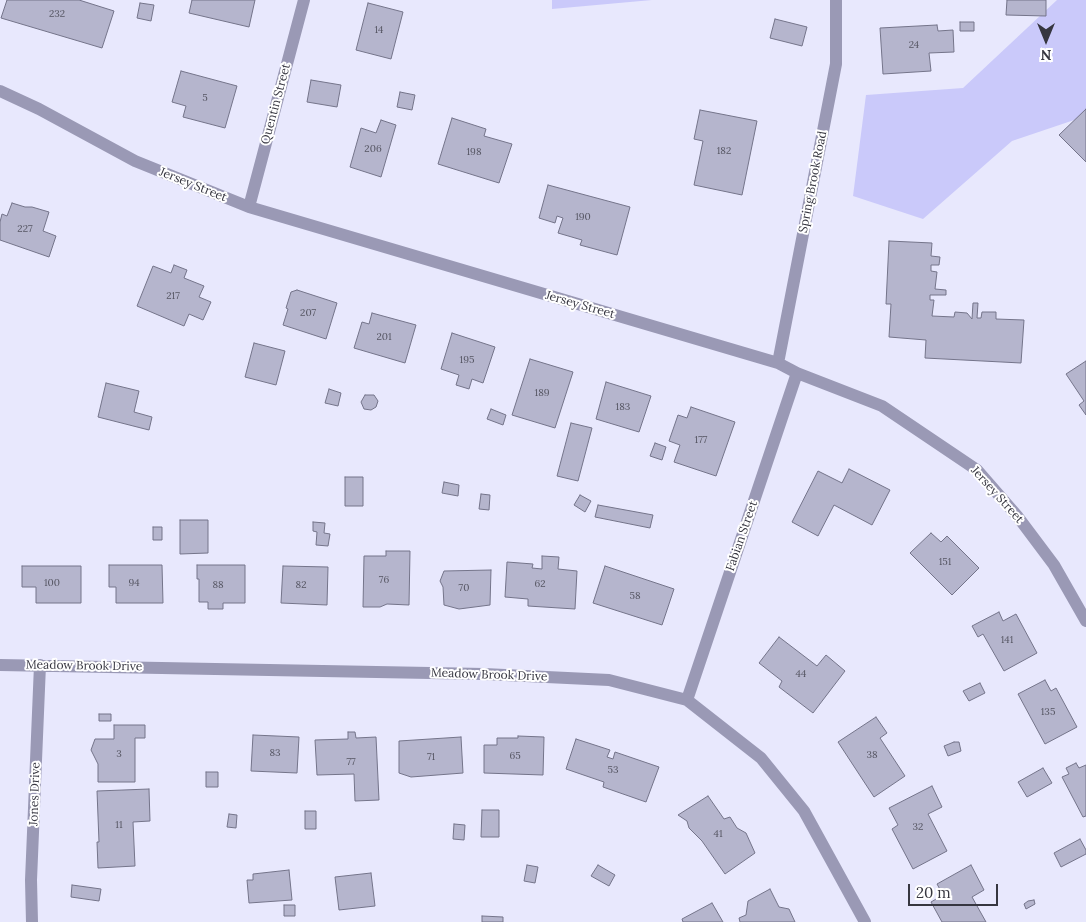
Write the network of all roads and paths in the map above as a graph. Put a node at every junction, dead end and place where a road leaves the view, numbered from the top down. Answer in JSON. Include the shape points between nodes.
{"nodes":[{"id":1,"x":304,"y":0,"type":"edge"},
{"id":2,"x":836,"y":0,"type":"edge"},
{"id":3,"x":0,"y":91,"type":"edge"},
{"id":4,"x":249,"y":208,"type":"junction"},
{"id":5,"x":778,"y":363,"type":"junction"},
{"id":6,"x":797,"y":373,"type":"junction"},
{"id":7,"x":1086,"y":621,"type":"edge"},
{"id":8,"x":0,"y":665,"type":"edge"},
{"id":9,"x":40,"y":665,"type":"junction"},
{"id":10,"x":687,"y":700,"type":"junction"},
{"id":11,"x":32,"y":922,"type":"edge"},
{"id":12,"x":864,"y":922,"type":"edge"}],
"edges":[{"from":1,"to":4,"type":"street","name":"Quentin Street"},
{"from":2,"to":5,"type":"street","name":"Spring Brook Road","via":[[836,64]]},
{"from":3,"to":4,"type":"street","name":"Jersey Street","via":[[39,108],[135,161]]},
{"from":4,"to":5,"type":"street","name":"Jersey Street"},
{"from":5,"to":6,"type":"street","name":"Jersey Street"},
{"from":6,"to":7,"type":"street","name":"Jersey Street","via":[[882,406],[977,470],[1054,565]]},
{"from":6,"to":10,"type":"street","name":"Fabian Street"},
{"from":8,"to":9,"type":"street","name":"Meadow Brook Drive"},
{"from":9,"to":10,"type":"street","name":"Meadow Brook Drive","via":[[484,674],[608,680]]},
{"from":9,"to":11,"type":"street","name":"Jones Drive"},
{"from":10,"to":12,"type":"street","name":"Meadow Brook Drive","via":[[761,758],[804,810]]}]}
